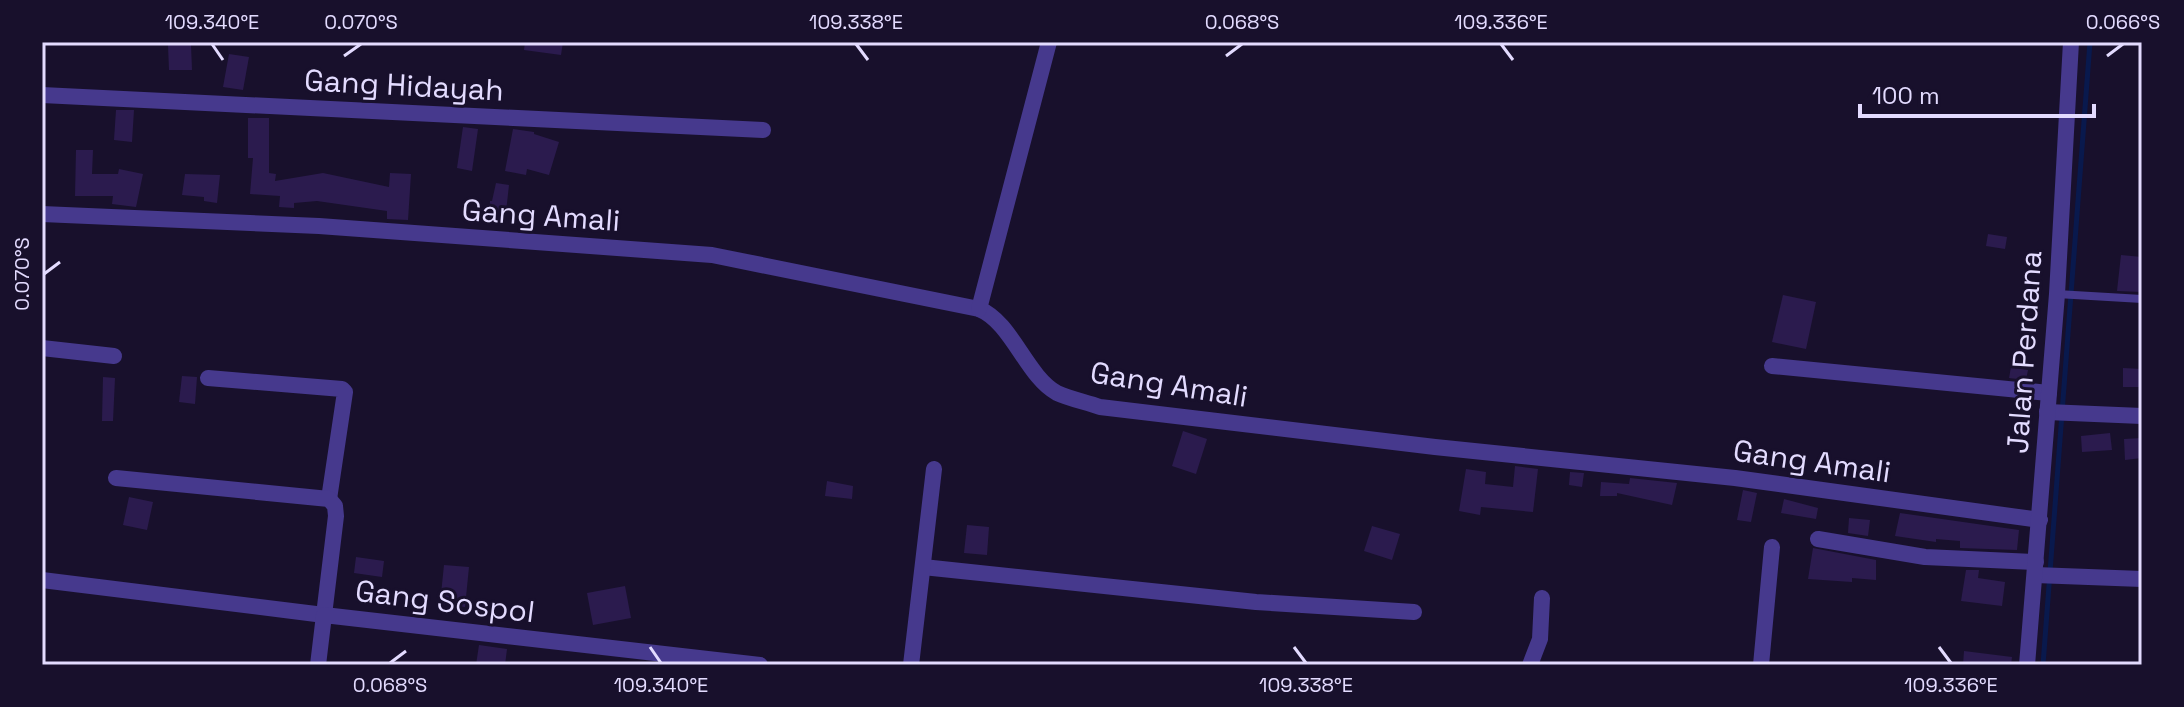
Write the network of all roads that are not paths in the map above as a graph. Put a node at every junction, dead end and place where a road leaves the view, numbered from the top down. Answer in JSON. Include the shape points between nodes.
{"nodes":[{"id":1,"x":1049,"y":42,"type":"edge"},
{"id":2,"x":2071,"y":42,"type":"edge"},
{"id":3,"x":42,"y":95,"type":"edge"},
{"id":4,"x":763,"y":130,"type":"dead end"},
{"id":5,"x":42,"y":214,"type":"edge"},
{"id":6,"x":2061,"y":294,"type":"junction"},
{"id":7,"x":2142,"y":299,"type":"edge"},
{"id":8,"x":979,"y":309,"type":"junction"},
{"id":9,"x":42,"y":348,"type":"edge"},
{"id":10,"x":114,"y":356,"type":"dead end"},
{"id":11,"x":1772,"y":366,"type":"dead end"},
{"id":12,"x":208,"y":378,"type":"dead end"},
{"id":13,"x":2049,"y":393,"type":"junction"},
{"id":14,"x":2050,"y":412,"type":"junction"},
{"id":15,"x":2142,"y":416,"type":"edge"},
{"id":16,"x":934,"y":469,"type":"dead end"},
{"id":17,"x":116,"y":478,"type":"dead end"},
{"id":18,"x":329,"y":499,"type":"junction"},
{"id":19,"x":2040,"y":520,"type":"junction"},
{"id":20,"x":1818,"y":539,"type":"dead end"},
{"id":21,"x":1772,"y":547,"type":"dead end"},
{"id":22,"x":923,"y":567,"type":"junction"},
{"id":23,"x":2035,"y":569,"type":"junction"},
{"id":24,"x":2142,"y":579,"type":"edge"},
{"id":25,"x":42,"y":580,"type":"edge"},
{"id":26,"x":1542,"y":598,"type":"dead end"},
{"id":27,"x":1414,"y":612,"type":"dead end"},
{"id":28,"x":324,"y":615,"type":"junction"},
{"id":29,"x":318,"y":665,"type":"edge"},
{"id":30,"x":760,"y":665,"type":"edge"},
{"id":31,"x":911,"y":665,"type":"edge"},
{"id":32,"x":1530,"y":665,"type":"edge"},
{"id":33,"x":1761,"y":665,"type":"edge"},
{"id":34,"x":2027,"y":665,"type":"edge"}],
"edges":[{"from":1,"to":8,"type":"street"},
{"from":2,"to":6,"type":"street","name":"Jalan Perdana"},
{"from":3,"to":4,"type":"street","name":"Gang Hidayah"},
{"from":5,"to":8,"type":"street","name":"Gang Amali","via":[[319,226],[712,255]]},
{"from":6,"to":7,"type":"lane"},
{"from":6,"to":13,"type":"street","name":"Jalan Perdana"},
{"from":8,"to":19,"type":"street","name":"Gang Amali","via":[[990,313],[1055,392],[1100,407],[1735,478]]},
{"from":9,"to":10,"type":"street"},
{"from":11,"to":13,"type":"street"},
{"from":12,"to":18,"type":"street","via":[[345,392]]},
{"from":13,"to":14,"type":"street","name":"Jalan Perdana"},
{"from":14,"to":15,"type":"street"},
{"from":14,"to":19,"type":"street","name":"Jalan Perdana"},
{"from":16,"to":22,"type":"street"},
{"from":17,"to":18,"type":"street"},
{"from":18,"to":28,"type":"street","via":[[336,516]]},
{"from":19,"to":23,"type":"street","name":"Jalan Perdana"},
{"from":20,"to":23,"type":"street"},
{"from":21,"to":33,"type":"street"},
{"from":22,"to":27,"type":"street","via":[[1256,602]]},
{"from":22,"to":31,"type":"street"},
{"from":23,"to":24,"type":"street"},
{"from":23,"to":34,"type":"street","name":"Jalan Perdana"},
{"from":25,"to":28,"type":"street"},
{"from":26,"to":32,"type":"street","via":[[1540,639]]},
{"from":28,"to":29,"type":"street","name":"Gang Sospol"},
{"from":28,"to":30,"type":"street","name":"Gang Sospol"}]}
